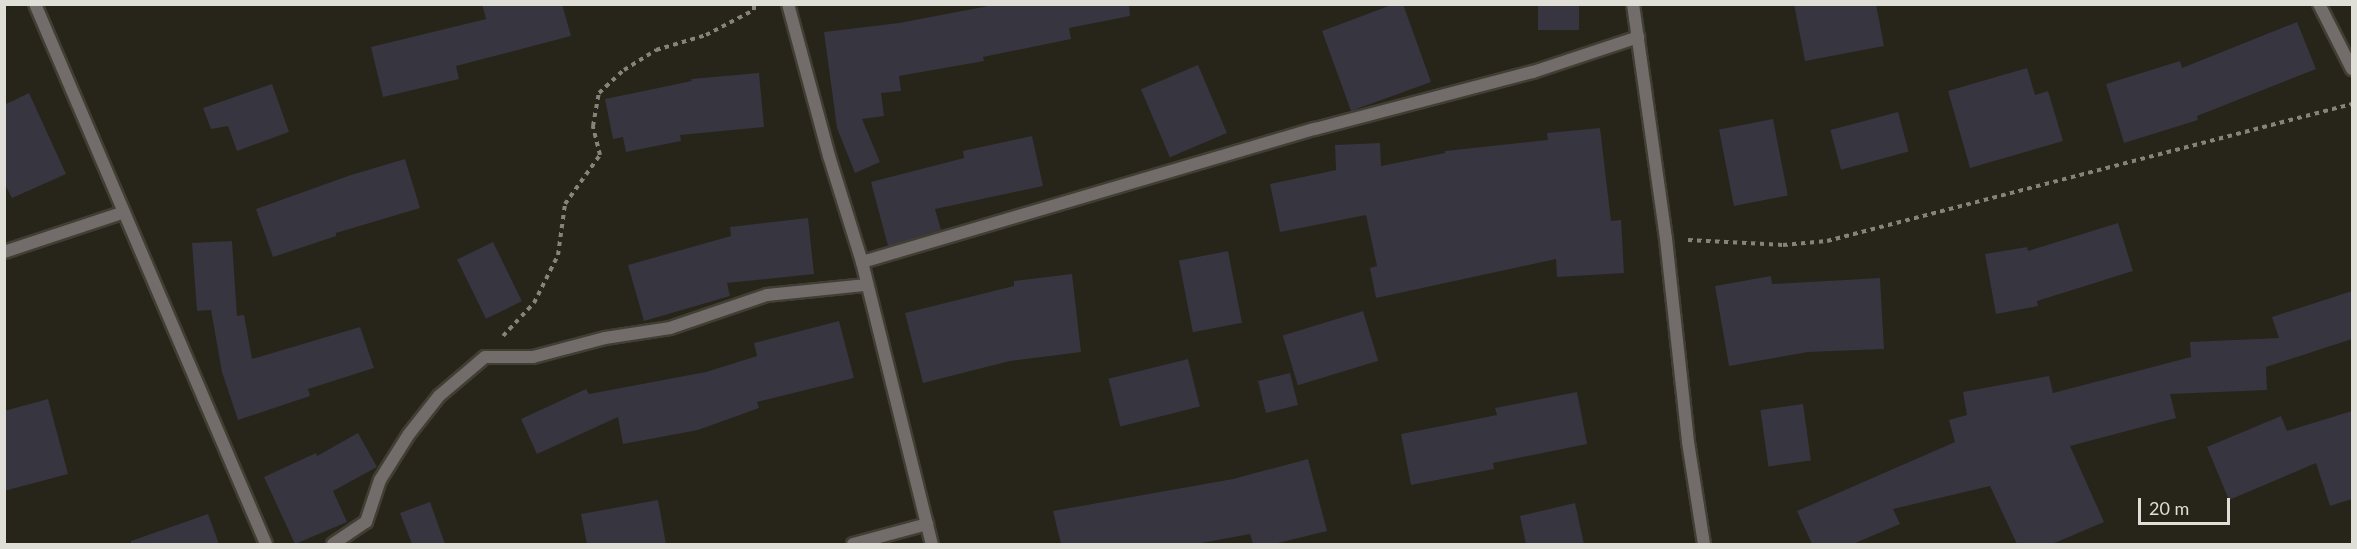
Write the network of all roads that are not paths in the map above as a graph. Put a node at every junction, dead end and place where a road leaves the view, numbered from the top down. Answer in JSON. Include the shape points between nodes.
{"nodes":[{"id":1,"x":35,"y":4,"type":"edge"},
{"id":2,"x":788,"y":4,"type":"edge"},
{"id":3,"x":1633,"y":4,"type":"edge"},
{"id":4,"x":2319,"y":4,"type":"edge"},
{"id":5,"x":1638,"y":36,"type":"junction"},
{"id":6,"x":2352,"y":69,"type":"edge"},
{"id":7,"x":122,"y":213,"type":"junction"},
{"id":8,"x":4,"y":252,"type":"edge"},
{"id":9,"x":862,"y":262,"type":"junction"},
{"id":10,"x":866,"y":285,"type":"junction"},
{"id":11,"x":927,"y":524,"type":"junction"},
{"id":12,"x":266,"y":544,"type":"edge"},
{"id":13,"x":333,"y":544,"type":"edge"},
{"id":14,"x":853,"y":544,"type":"edge"},
{"id":15,"x":932,"y":544,"type":"edge"},
{"id":16,"x":1704,"y":544,"type":"edge"}],
"edges":[{"from":1,"to":7,"type":"street"},
{"from":2,"to":9,"type":"street"},
{"from":3,"to":5,"type":"street"},
{"from":4,"to":6,"type":"street"},
{"from":5,"to":9,"type":"street","via":[[1533,72],[1315,129]]},
{"from":5,"to":16,"type":"street"},
{"from":7,"to":8,"type":"street"},
{"from":7,"to":12,"type":"street"},
{"from":9,"to":10,"type":"street"},
{"from":10,"to":11,"type":"street"},
{"from":10,"to":13,"type":"street","via":[[767,295],[670,328],[605,338],[533,357],[485,357],[439,396],[409,434],[380,480],[366,522]]},
{"from":11,"to":14,"type":"street"},
{"from":11,"to":15,"type":"street"}]}
